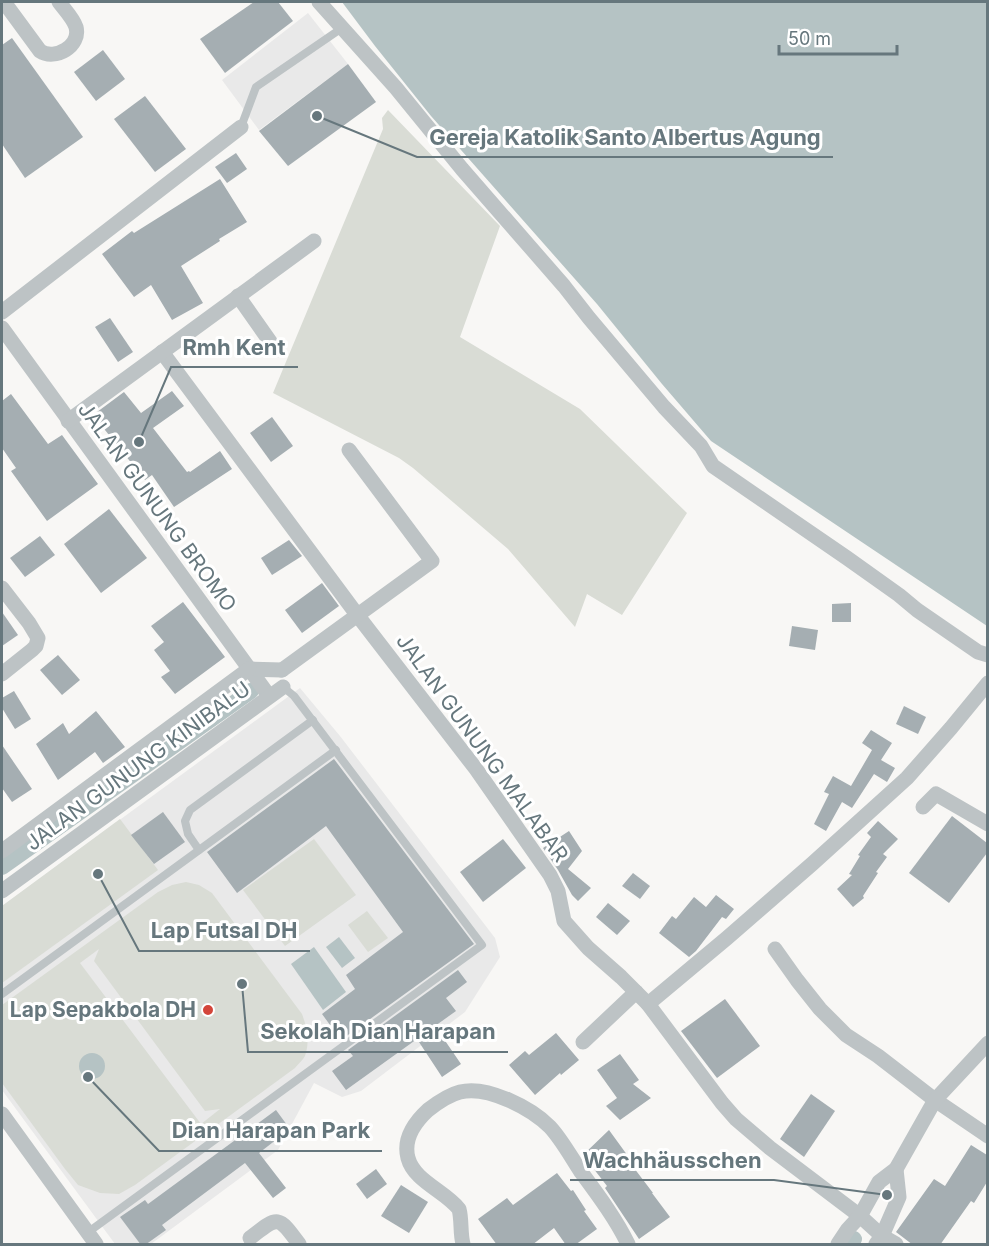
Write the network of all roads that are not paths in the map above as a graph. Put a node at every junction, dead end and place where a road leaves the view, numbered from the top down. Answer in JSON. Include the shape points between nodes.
{"nodes":[{"id":1,"x":4,"y":2,"type":"edge"},
{"id":2,"x":59,"y":2,"type":"edge"},
{"id":3,"x":319,"y":2,"type":"edge"},
{"id":4,"x":342,"y":28,"type":"junction"},
{"id":5,"x":241,"y":127,"type":"joint"},
{"id":6,"x":314,"y":241,"type":"dead end"},
{"id":7,"x":238,"y":296,"type":"junction"},
{"id":8,"x":2,"y":312,"type":"edge"},
{"id":9,"x":2,"y":328,"type":"edge"},
{"id":10,"x":276,"y":350,"type":"dead end"},
{"id":11,"x":162,"y":352,"type":"junction"},
{"id":12,"x":68,"y":421,"type":"junction"},
{"id":13,"x":349,"y":450,"type":"dead end"},
{"id":14,"x":2,"y":588,"type":"edge"},
{"id":15,"x":358,"y":616,"type":"junction"},
{"id":16,"x":987,"y":655,"type":"edge"},
{"id":17,"x":249,"y":669,"type":"junction"},
{"id":18,"x":282,"y":670,"type":"junction"},
{"id":19,"x":2,"y":674,"type":"edge"},
{"id":20,"x":987,"y":683,"type":"edge"},
{"id":21,"x":283,"y":687,"type":"junction"},
{"id":22,"x":269,"y":696,"type":"junction"},
{"id":23,"x":313,"y":720,"type":"junction"},
{"id":24,"x":336,"y":750,"type":"junction"},
{"id":25,"x":923,"y":807,"type":"dead end"},
{"id":26,"x":987,"y":824,"type":"edge"},
{"id":27,"x":199,"y":850,"type":"junction"},
{"id":28,"x":2,"y":851,"type":"edge"},
{"id":29,"x":2,"y":891,"type":"edge"},
{"id":30,"x":775,"y":949,"type":"dead end"},
{"id":31,"x":636,"y":992,"type":"junction"},
{"id":32,"x":2,"y":994,"type":"edge"},
{"id":33,"x":648,"y":1004,"type":"junction"},
{"id":34,"x":583,"y":1042,"type":"dead end"},
{"id":35,"x":987,"y":1043,"type":"edge"},
{"id":36,"x":935,"y":1100,"type":"junction"},
{"id":37,"x":2,"y":1114,"type":"edge"},
{"id":38,"x":987,"y":1136,"type":"edge"},
{"id":39,"x":896,"y":1169,"type":"junction"},
{"id":40,"x":860,"y":1216,"type":"junction"},
{"id":41,"x":250,"y":1238,"type":"dead end"},
{"id":42,"x":92,"y":1239,"type":"edge"},
{"id":43,"x":462,"y":1240,"type":"edge"},
{"id":44,"x":879,"y":1240,"type":"edge"},
{"id":45,"x":299,"y":1245,"type":"edge"},
{"id":46,"x":628,"y":1245,"type":"edge"},
{"id":47,"x":838,"y":1245,"type":"edge"},
{"id":48,"x":896,"y":1245,"type":"edge"}],
"edges":[{"from":1,"to":2,"type":"street","via":[[40,51],[51,55],[61,53],[75,40],[75,25]]},
{"from":3,"to":4,"type":"street"},
{"from":4,"to":5,"type":"lane","via":[[256,87]]},
{"from":4,"to":16,"type":"street","via":[[701,447],[713,466],[916,610]]},
{"from":5,"to":8,"type":"street"},
{"from":6,"to":7,"type":"street"},
{"from":7,"to":10,"type":"street"},
{"from":7,"to":11,"type":"street"},
{"from":9,"to":12,"type":"street","name":"JALAN GUNUNG BROMO"},
{"from":11,"to":12,"type":"street"},
{"from":11,"to":15,"type":"street","name":"JALAN GUNUNG MALABAR"},
{"from":12,"to":17,"type":"street","name":"JALAN GUNUNG BROMO"},
{"from":13,"to":15,"type":"street","via":[[432,561]]},
{"from":14,"to":19,"type":"street","via":[[38,638],[32,650]]},
{"from":15,"to":18,"type":"street"},
{"from":15,"to":31,"type":"street","name":"JALAN GUNUNG MALABAR","via":[[476,768],[532,848],[555,884],[564,921]]},
{"from":17,"to":18,"type":"street"},
{"from":17,"to":21,"type":"street"},
{"from":17,"to":22,"type":"street","name":"JALAN GUNUNG BROMO"},
{"from":17,"to":28,"type":"street"},
{"from":18,"to":21,"type":"street"},
{"from":20,"to":33,"type":"street","via":[[907,778]]},
{"from":21,"to":22,"type":"street","name":"JALAN GUNUNG KINIBALU"},
{"from":21,"to":23,"type":"lane"},
{"from":22,"to":29,"type":"street","name":"JALAN GUNUNG KINIBALU"},
{"from":23,"to":24,"type":"lane"},
{"from":23,"to":27,"type":"lane","via":[[190,810],[185,821]]},
{"from":24,"to":27,"type":"lane"},
{"from":24,"to":42,"type":"lane","via":[[483,945]]},
{"from":25,"to":26,"type":"street","via":[[936,794]]},
{"from":27,"to":32,"type":"lane"},
{"from":30,"to":36,"type":"street","via":[[796,980],[846,1035]]},
{"from":31,"to":33,"type":"street","name":"JALAN GUNUNG MALABAR"},
{"from":31,"to":34,"type":"street"},
{"from":33,"to":40,"type":"street","name":"JALAN GUNUNG MALABAR","via":[[736,1119]]},
{"from":35,"to":36,"type":"street"},
{"from":36,"to":38,"type":"street"},
{"from":36,"to":39,"type":"street"},
{"from":37,"to":42,"type":"street"},
{"from":39,"to":40,"type":"street","via":[[879,1182]]},
{"from":39,"to":44,"type":"street","via":[[899,1197]]},
{"from":40,"to":44,"type":"street","name":"JALAN GUNUNG MALABAR"},
{"from":40,"to":47,"type":"street"},
{"from":41,"to":45,"type":"street","via":[[276,1221],[285,1226]]},
{"from":43,"to":46,"type":"street","via":[[459,1209],[414,1170],[407,1148],[419,1119],[436,1104],[460,1092],[472,1091],[499,1096],[540,1119],[557,1136]]},
{"from":44,"to":48,"type":"street","name":"JALAN GUNUNG MALABAR"}]}
